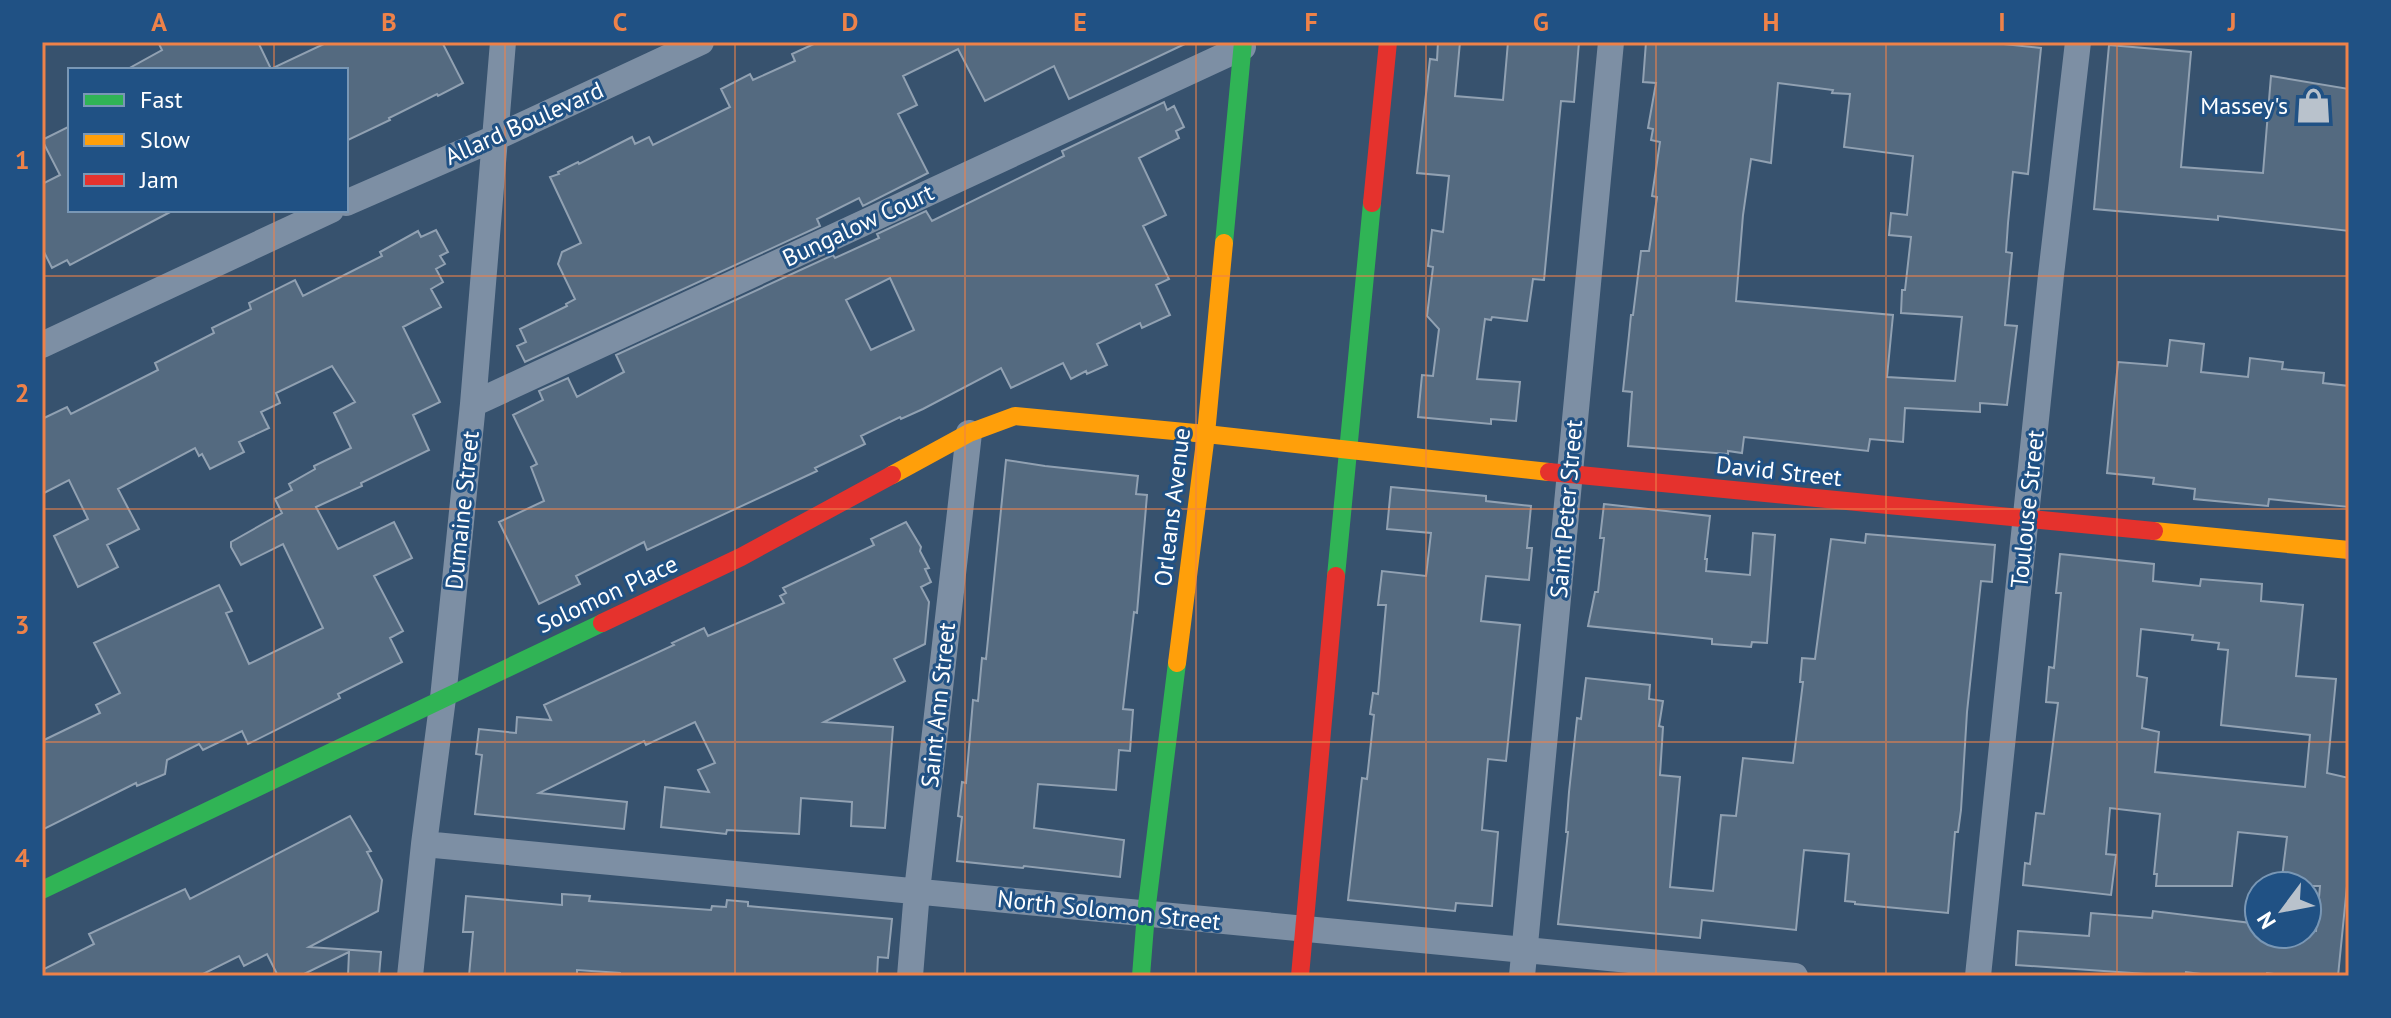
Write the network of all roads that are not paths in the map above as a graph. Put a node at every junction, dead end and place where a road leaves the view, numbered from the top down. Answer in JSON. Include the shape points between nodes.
{"nodes":[{"id":1,"x":503,"y":42,"type":"edge"},
{"id":2,"x":701,"y":42,"type":"edge"},
{"id":3,"x":1388,"y":42,"type":"edge"},
{"id":4,"x":1611,"y":42,"type":"edge"},
{"id":5,"x":2078,"y":42,"type":"edge"},
{"id":6,"x":1243,"y":44,"type":"edge"},
{"id":7,"x":495,"y":138,"type":"junction"},
{"id":8,"x":348,"y":202,"type":"edge"},
{"id":9,"x":327,"y":212,"type":"edge"},
{"id":10,"x":42,"y":345,"type":"edge"},
{"id":11,"x":473,"y":404,"type":"junction"},
{"id":12,"x":969,"y":433,"type":"junction"},
{"id":13,"x":1206,"y":434,"type":"junction"},
{"id":14,"x":1347,"y":451,"type":"junction"},
{"id":15,"x":1569,"y":474,"type":"junction"},
{"id":16,"x":2026,"y":519,"type":"junction"},
{"id":17,"x":2349,"y":550,"type":"edge"},
{"id":18,"x":443,"y":698,"type":"junction"},
{"id":19,"x":424,"y":844,"type":"junction"},
{"id":20,"x":42,"y":890,"type":"edge"},
{"id":21,"x":917,"y":891,"type":"junction"},
{"id":22,"x":1146,"y":913,"type":"junction"},
{"id":23,"x":1305,"y":929,"type":"junction"},
{"id":24,"x":1524,"y":963,"type":"edge"},
{"id":25,"x":410,"y":976,"type":"edge"},
{"id":26,"x":910,"y":976,"type":"edge"},
{"id":27,"x":1141,"y":976,"type":"edge"},
{"id":28,"x":1300,"y":976,"type":"edge"},
{"id":29,"x":1795,"y":976,"type":"edge"},
{"id":30,"x":1978,"y":976,"type":"edge"}],
"edges":[{"from":1,"to":7,"type":"street","name":"Dumaine Street"},
{"from":2,"to":7,"type":"street","name":"Allard Boulevard"},
{"from":3,"to":14,"type":"street"},
{"from":4,"to":15,"type":"street","name":"Saint Peter Street"},
{"from":5,"to":16,"type":"street","name":"Toulouse Street"},
{"from":6,"to":11,"type":"street","name":"Bungalow Court"},
{"from":6,"to":13,"type":"street","name":"Orleans Avenue"},
{"from":7,"to":8,"type":"street","name":"Allard Boulevard"},
{"from":7,"to":11,"type":"street","name":"Dumaine Street"},
{"from":9,"to":10,"type":"street"},
{"from":11,"to":18,"type":"street","name":"Dumaine Street"},
{"from":12,"to":13,"type":"street","name":"Solomon Place","via":[[1015,416]]},
{"from":12,"to":18,"type":"street","name":"Solomon Place","via":[[741,557]]},
{"from":12,"to":21,"type":"street","name":"Saint Ann Street"},
{"from":13,"to":14,"type":"street","name":"David Street"},
{"from":13,"to":22,"type":"street","name":"Orleans Avenue"},
{"from":14,"to":15,"type":"street","name":"David Street"},
{"from":14,"to":23,"type":"street"},
{"from":15,"to":16,"type":"street","name":"David Street"},
{"from":15,"to":24,"type":"street","name":"Saint Peter Street"},
{"from":16,"to":17,"type":"street","name":"David Street"},
{"from":16,"to":30,"type":"street","name":"Toulouse Street"},
{"from":18,"to":19,"type":"street","name":"Dumaine Street"},
{"from":18,"to":20,"type":"street","name":"Solomon Place"},
{"from":19,"to":21,"type":"street","name":"North Solomon Street"},
{"from":19,"to":25,"type":"street","name":"Dumaine Street"},
{"from":21,"to":22,"type":"street","name":"North Solomon Street"},
{"from":21,"to":26,"type":"street","name":"Saint Ann Street"},
{"from":22,"to":23,"type":"street","name":"North Solomon Street"},
{"from":22,"to":27,"type":"street","name":"Orleans Avenue"},
{"from":23,"to":24,"type":"street","name":"North Solomon Street"},
{"from":23,"to":28,"type":"street"},
{"from":24,"to":29,"type":"street","name":"North Solomon Street"}]}
